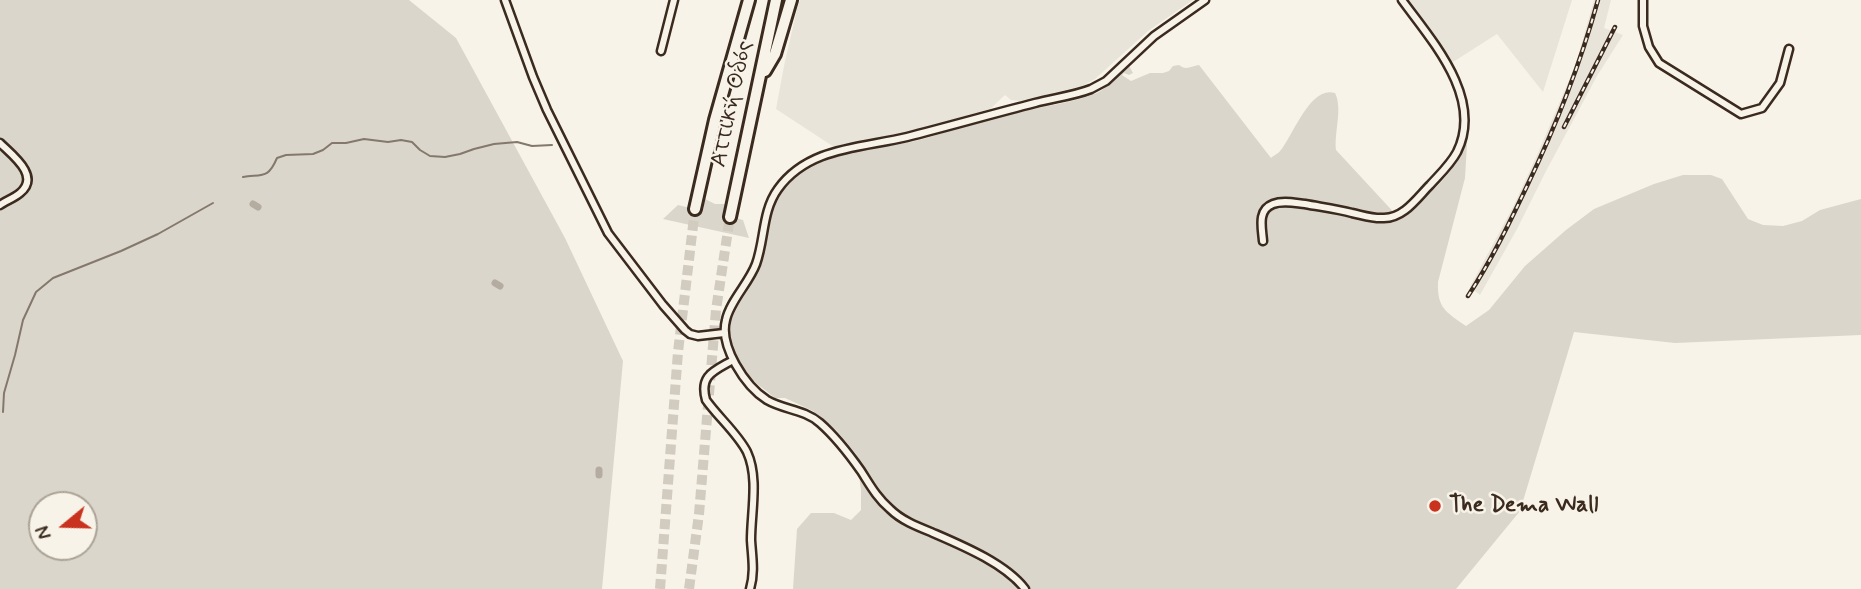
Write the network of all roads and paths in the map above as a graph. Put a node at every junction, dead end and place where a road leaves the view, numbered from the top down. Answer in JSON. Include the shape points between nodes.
{"nodes":[{"id":1,"x":505,"y":0,"type":"edge"},
{"id":2,"x":674,"y":0,"type":"edge"},
{"id":3,"x":748,"y":0,"type":"edge"},
{"id":4,"x":776,"y":0,"type":"edge"},
{"id":5,"x":791,"y":0,"type":"edge"},
{"id":6,"x":1205,"y":0,"type":"edge"},
{"id":7,"x":1402,"y":0,"type":"edge"},
{"id":8,"x":1643,"y":0,"type":"edge"},
{"id":9,"x":1789,"y":49,"type":"dead end"},
{"id":10,"x":661,"y":51,"type":"dead end"},
{"id":11,"x":758,"y":83,"type":"junction"},
{"id":12,"x":0,"y":143,"type":"edge"},
{"id":13,"x":0,"y":205,"type":"edge"},
{"id":14,"x":695,"y":209,"type":"tunnel mouth"},
{"id":15,"x":730,"y":217,"type":"tunnel mouth"},
{"id":16,"x":1263,"y":241,"type":"dead end"},
{"id":17,"x":724,"y":333,"type":"junction"},
{"id":18,"x":733,"y":360,"type":"junction"},
{"id":19,"x":750,"y":589,"type":"edge"},
{"id":20,"x":1025,"y":589,"type":"edge"}],
"edges":[{"from":1,"to":17,"type":"street","via":[[547,110],[612,239],[685,330],[698,336]]},
{"from":2,"to":10,"type":"street"},
{"from":3,"to":14,"type":"highway","name":"Αττική Οδός"},
{"from":4,"to":11,"type":"highway","name":"Αττική Οδός"},
{"from":5,"to":11,"type":"highway","via":[[775,54]]},
{"from":6,"to":17,"type":"street","via":[[1153,36],[1091,89],[844,149],[802,165],[769,204],[756,263],[726,318]]},
{"from":7,"to":16,"type":"street","via":[[1442,53],[1457,84],[1465,122],[1456,155],[1394,217],[1279,202],[1263,213]]},
{"from":8,"to":9,"type":"street","via":[[1648,47],[1659,63],[1741,114],[1762,108],[1780,83]]},
{"from":11,"to":15,"type":"highway","name":"Αττική Οδός"},
{"from":12,"to":13,"type":"street","via":[[24,166],[27,176],[21,193]]},
{"from":17,"to":18,"type":"street"},
{"from":18,"to":19,"type":"street","via":[[707,376],[704,393],[752,465],[754,567]]},
{"from":18,"to":20,"type":"street","via":[[766,399],[799,410],[832,433],[876,495],[899,517],[997,566]]}]}
